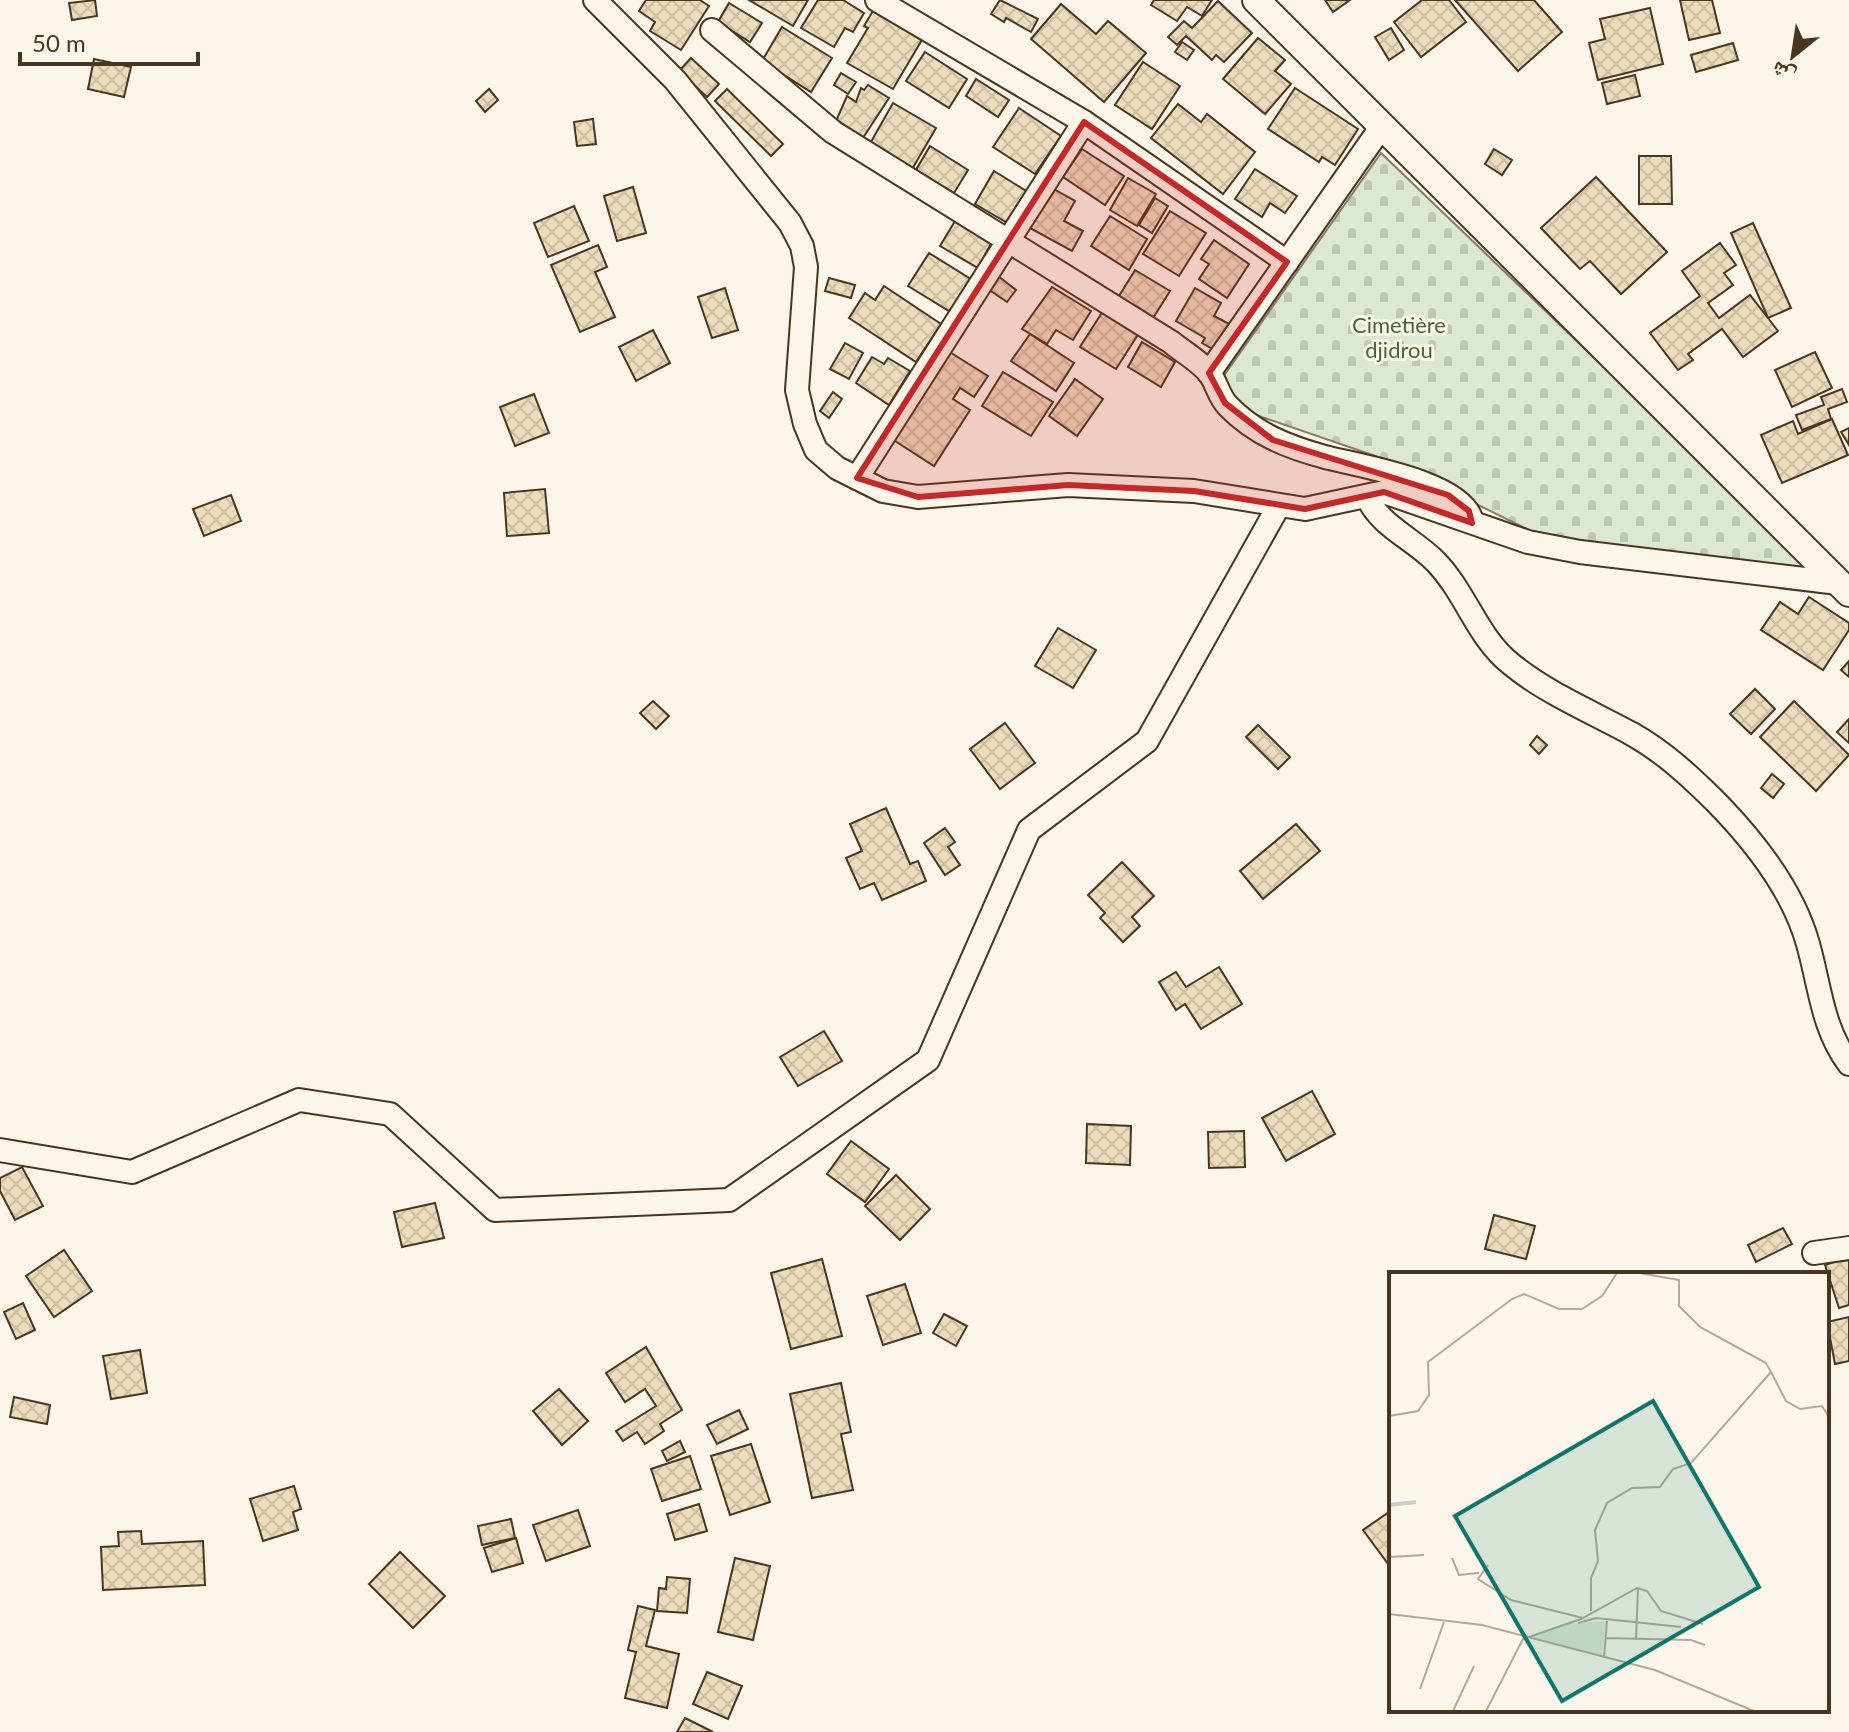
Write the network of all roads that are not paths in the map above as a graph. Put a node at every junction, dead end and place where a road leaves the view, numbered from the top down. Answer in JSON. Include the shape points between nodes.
{"nodes":[{"id":1,"x":595,"y":0,"type":"edge"},
{"id":2,"x":877,"y":0,"type":"edge"},
{"id":3,"x":1256,"y":0,"type":"edge"},
{"id":4,"x":712,"y":30,"type":"dead end"},
{"id":5,"x":1084,"y":122,"type":"junction"},
{"id":6,"x":1382,"y":126,"type":"junction"},
{"id":7,"x":1008,"y":242,"type":"junction"},
{"id":8,"x":1287,"y":262,"type":"junction"},
{"id":9,"x":1209,"y":373,"type":"junction"},
{"id":10,"x":857,"y":478,"type":"junction"},
{"id":11,"x":1367,"y":496,"type":"junction"},
{"id":12,"x":1278,"y":507,"type":"junction"},
{"id":13,"x":1472,"y":523,"type":"junction"},
{"id":14,"x":1844,"y":588,"type":"edge"},
{"id":15,"x":1849,"y":1064,"type":"edge"},
{"id":16,"x":0,"y":1150,"type":"edge"},
{"id":17,"x":1849,"y":1248,"type":"edge"},
{"id":18,"x":1814,"y":1253,"type":"dead end"}],
"edges":[{"from":1,"to":10,"type":"street","via":[[675,80],[790,223],[806,267],[797,390],[805,424],[816,450]]},
{"from":2,"to":5,"type":"street"},
{"from":3,"to":6,"type":"street"},
{"from":4,"to":7,"type":"street","via":[[833,132]]},
{"from":5,"to":7,"type":"street"},
{"from":5,"to":8,"type":"street"},
{"from":6,"to":8,"type":"street"},
{"from":6,"to":14,"type":"street"},
{"from":7,"to":9,"type":"street","via":[[1171,342]]},
{"from":7,"to":10,"type":"street"},
{"from":8,"to":9,"type":"street"},
{"from":9,"to":13,"type":"street","via":[[1225,403],[1273,440],[1413,480],[1460,502]]},
{"from":10,"to":12,"type":"street","via":[[883,491],[918,497],[1068,485],[1194,491]]},
{"from":11,"to":12,"type":"street","via":[[1333,506]]},
{"from":11,"to":13,"type":"street","via":[[1384,492]]},
{"from":11,"to":15,"type":"street","via":[[1373,509],[1451,579],[1485,638],[1501,655],[1664,756],[1696,782],[1750,841],[1796,909],[1828,1026]]},
{"from":12,"to":16,"type":"street","via":[[1147,741],[1029,830],[928,1060],[729,1200],[495,1210],[390,1114],[299,1100],[132,1172]]},
{"from":13,"to":14,"type":"street","via":[[1580,552]]},
{"from":17,"to":18,"type":"street"}]}
